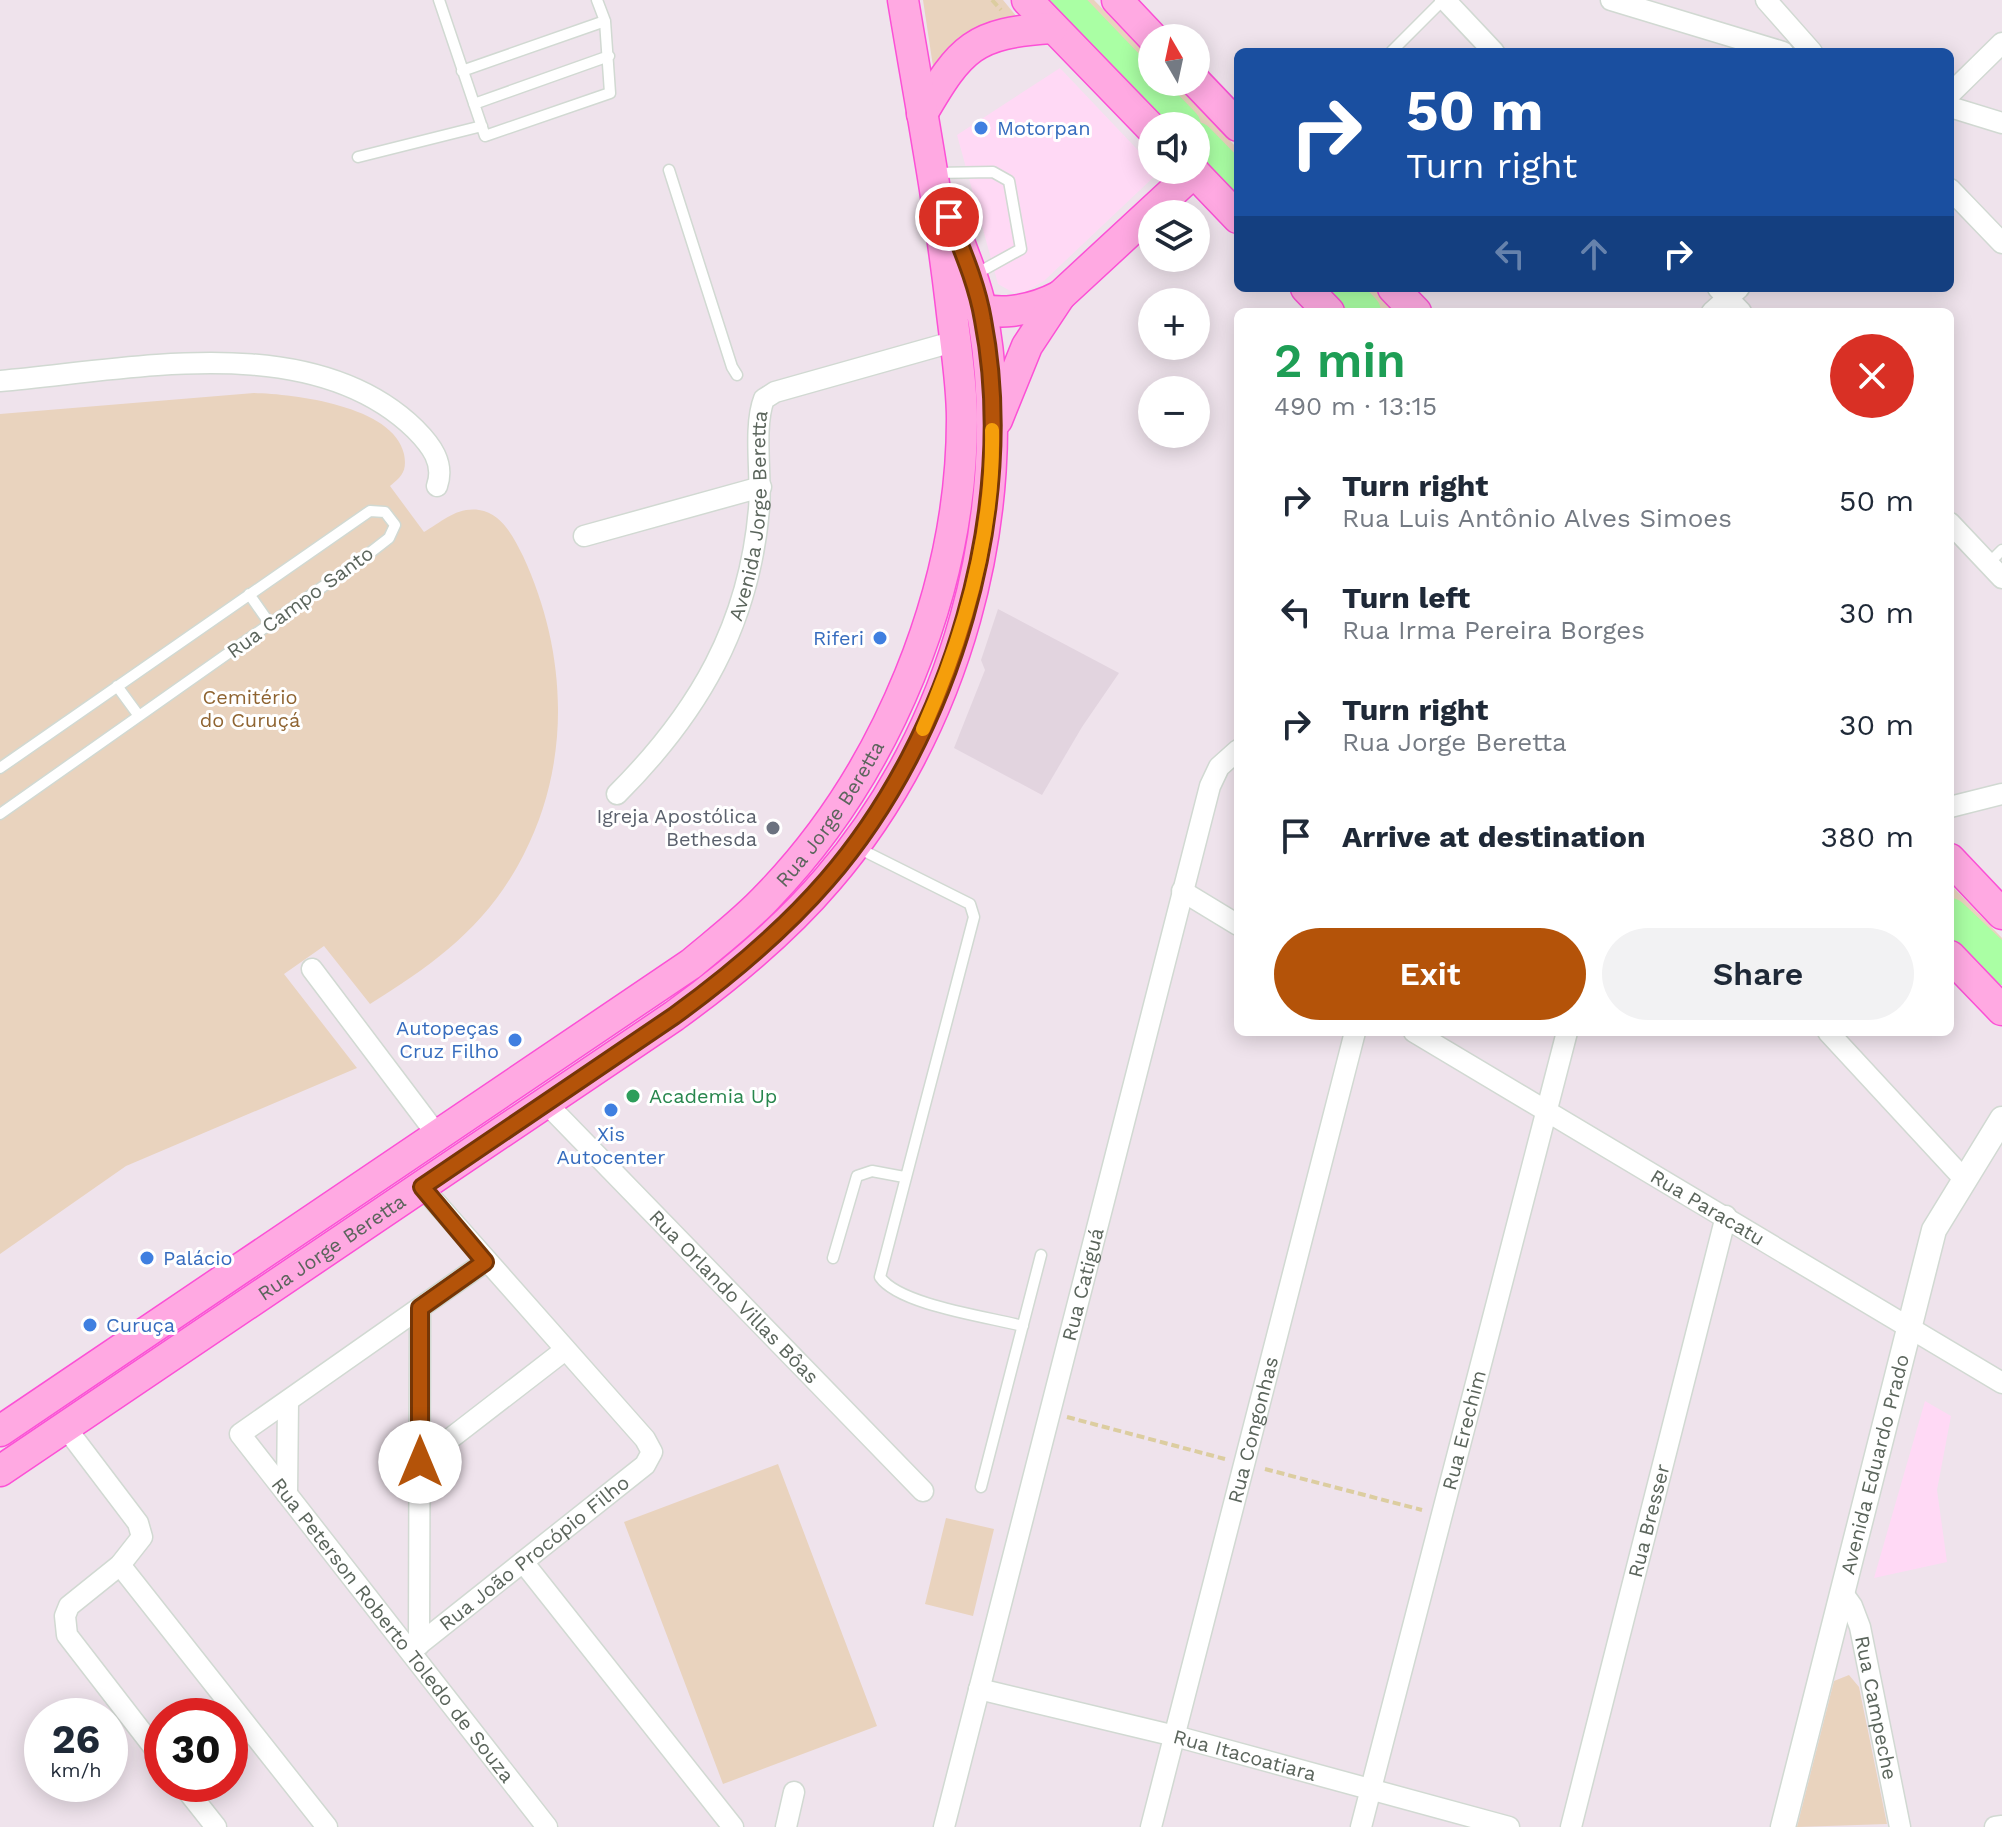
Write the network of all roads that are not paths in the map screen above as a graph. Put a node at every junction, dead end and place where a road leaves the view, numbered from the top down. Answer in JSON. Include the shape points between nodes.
{"nodes":[{"id":1,"x":439,"y":0,"type":"edge"},
{"id":2,"x":597,"y":0,"type":"edge"},
{"id":3,"x":903,"y":0,"type":"edge"},
{"id":4,"x":1027,"y":0,"type":"edge"},
{"id":5,"x":1117,"y":0,"type":"edge"},
{"id":6,"x":1444,"y":0,"type":"edge"},
{"id":7,"x":1611,"y":0,"type":"edge"},
{"id":8,"x":1766,"y":0,"type":"edge"},
{"id":9,"x":605,"y":21,"type":"junction"},
{"id":10,"x":1140,"y":24,"type":"edge"},
{"id":11,"x":1052,"y":28,"type":"junction"},
{"id":12,"x":2002,"y":43,"type":"edge"},
{"id":13,"x":1395,"y":48,"type":"edge"},
{"id":14,"x":1490,"y":48,"type":"edge"},
{"id":15,"x":1770,"y":48,"type":"edge"},
{"id":16,"x":1808,"y":48,"type":"edge"},
{"id":17,"x":609,"y":56,"type":"junction"},
{"id":18,"x":462,"y":71,"type":"junction"},
{"id":19,"x":1954,"y":90,"type":"edge"},
{"id":20,"x":1209,"y":96,"type":"edge"},
{"id":21,"x":474,"y":104,"type":"junction"},
{"id":22,"x":1954,"y":108,"type":"edge"},
{"id":23,"x":922,"y":114,"type":"junction"},
{"id":24,"x":1138,"y":115,"type":"edge"},
{"id":25,"x":1234,"y":122,"type":"edge"},
{"id":26,"x":2002,"y":123,"type":"edge"},
{"id":27,"x":482,"y":126,"type":"junction"},
{"id":28,"x":358,"y":157,"type":"dead end"},
{"id":29,"x":669,"y":170,"type":"dead end"},
{"id":30,"x":936,"y":180,"type":"junction"},
{"id":31,"x":1179,"y":184,"type":"edge"},
{"id":32,"x":1205,"y":184,"type":"edge"},
{"id":33,"x":1954,"y":193,"type":"edge"},
{"id":34,"x":1234,"y":214,"type":"edge"},
{"id":35,"x":2002,"y":243,"type":"edge"},
{"id":36,"x":972,"y":276,"type":"junction"},
{"id":37,"x":1310,"y":292,"type":"edge"},
{"id":38,"x":1397,"y":292,"type":"edge"},
{"id":39,"x":1060,"y":296,"type":"junction"},
{"id":40,"x":981,"y":308,"type":"junction"},
{"id":41,"x":1325,"y":308,"type":"edge"},
{"id":42,"x":1412,"y":308,"type":"edge"},
{"id":43,"x":956,"y":341,"type":"junction"},
{"id":44,"x":737,"y":375,"type":"dead end"},
{"id":45,"x":0,"y":381,"type":"edge"},
{"id":46,"x":992,"y":435,"type":"junction"},
{"id":47,"x":437,"y":486,"type":"dead end"},
{"id":48,"x":761,"y":487,"type":"junction"},
{"id":49,"x":1954,"y":526,"type":"edge"},
{"id":50,"x":584,"y":536,"type":"dead end"},
{"id":51,"x":1997,"y":564,"type":"edge"},
{"id":52,"x":249,"y":594,"type":"junction"},
{"id":53,"x":270,"y":624,"type":"junction"},
{"id":54,"x":117,"y":686,"type":"junction"},
{"id":55,"x":139,"y":716,"type":"junction"},
{"id":56,"x":1234,"y":754,"type":"edge"},
{"id":57,"x":0,"y":768,"type":"edge"},
{"id":58,"x":617,"y":794,"type":"dead end"},
{"id":59,"x":2002,"y":794,"type":"edge"},
{"id":60,"x":1954,"y":806,"type":"edge"},
{"id":61,"x":1,"y":810,"type":"edge"},
{"id":62,"x":854,"y":846,"type":"junction"},
{"id":63,"x":1954,"y":863,"type":"edge"},
{"id":64,"x":1182,"y":891,"type":"junction"},
{"id":65,"x":2002,"y":914,"type":"edge"},
{"id":66,"x":1234,"y":923,"type":"edge"},
{"id":67,"x":1954,"y":960,"type":"edge"},
{"id":68,"x":312,"y":969,"type":"dead end"},
{"id":69,"x":2002,"y":1010,"type":"edge"},
{"id":70,"x":1354,"y":1036,"type":"edge"},
{"id":71,"x":1421,"y":1036,"type":"edge"},
{"id":72,"x":1566,"y":1036,"type":"edge"},
{"id":73,"x":1832,"y":1036,"type":"edge"},
{"id":74,"x":546,"y":1103,"type":"junction"},
{"id":75,"x":1544,"y":1110,"type":"junction"},
{"id":76,"x":2002,"y":1119,"type":"edge"},
{"id":77,"x":438,"y":1136,"type":"junction"},
{"id":78,"x":904,"y":1177,"type":"junction"},
{"id":79,"x":1964,"y":1179,"type":"junction"},
{"id":80,"x":422,"y":1187,"type":"junction"},
{"id":81,"x":1726,"y":1216,"type":"junction"},
{"id":82,"x":1041,"y":1255,"type":"dead end"},
{"id":83,"x":833,"y":1258,"type":"dead end"},
{"id":84,"x":485,"y":1262,"type":"junction"},
{"id":85,"x":420,"y":1308,"type":"junction"},
{"id":86,"x":1023,"y":1326,"type":"junction"},
{"id":87,"x":1909,"y":1328,"type":"junction"},
{"id":88,"x":565,"y":1350,"type":"junction"},
{"id":89,"x":2002,"y":1383,"type":"edge"},
{"id":90,"x":288,"y":1401,"type":"junction"},
{"id":91,"x":66,"y":1428,"type":"junction"},
{"id":92,"x":0,"y":1431,"type":"edge"},
{"id":93,"x":420,"y":1462,"type":"junction"},
{"id":94,"x":0,"y":1471,"type":"edge"},
{"id":95,"x":981,"y":1487,"type":"dead end"},
{"id":96,"x":923,"y":1491,"type":"dead end"},
{"id":97,"x":287,"y":1494,"type":"junction"},
{"id":98,"x":523,"y":1562,"type":"junction"},
{"id":99,"x":120,"y":1565,"type":"junction"},
{"id":100,"x":1842,"y":1592,"type":"junction"},
{"id":101,"x":416,"y":1648,"type":"junction"},
{"id":102,"x":979,"y":1689,"type":"junction"},
{"id":103,"x":144,"y":1735,"type":"edge"},
{"id":104,"x":1175,"y":1736,"type":"junction"},
{"id":105,"x":1370,"y":1791,"type":"junction"},
{"id":106,"x":794,"y":1792,"type":"dead end"},
{"id":107,"x":196,"y":1802,"type":"edge"},
{"id":108,"x":2002,"y":1826,"type":"edge"},
{"id":109,"x":216,"y":1827,"type":"edge"},
{"id":110,"x":327,"y":1827,"type":"edge"},
{"id":111,"x":547,"y":1827,"type":"edge"},
{"id":112,"x":733,"y":1827,"type":"edge"},
{"id":113,"x":786,"y":1827,"type":"edge"},
{"id":114,"x":944,"y":1827,"type":"edge"},
{"id":115,"x":1151,"y":1827,"type":"edge"},
{"id":116,"x":1361,"y":1827,"type":"edge"},
{"id":117,"x":1509,"y":1827,"type":"edge"},
{"id":118,"x":1571,"y":1827,"type":"edge"},
{"id":119,"x":1783,"y":1827,"type":"edge"},
{"id":120,"x":1900,"y":1827,"type":"edge"},
{"id":121,"x":1995,"y":1827,"type":"edge"}],
"edges":[{"from":1,"to":18,"type":"lane"},
{"from":2,"to":9,"type":"lane"},
{"from":3,"to":23,"type":"main road","name":"Rua Jorge Beretta"},
{"from":4,"to":11,"type":"main road"},
{"from":5,"to":10,"type":"main road"},
{"from":6,"to":13,"type":"lane"},
{"from":6,"to":14,"type":"street"},
{"from":7,"to":15,"type":"street"},
{"from":8,"to":16,"type":"street"},
{"from":9,"to":17,"type":"lane"},
{"from":9,"to":18,"type":"lane"},
{"from":11,"to":23,"type":"main road","via":[[1005,33],[978,43],[950,67]]},
{"from":11,"to":24,"type":"main road"},
{"from":12,"to":19,"type":"street"},
{"from":17,"to":21,"type":"lane"},
{"from":17,"to":27,"type":"lane","via":[[612,86],[605,97],[485,136]]},
{"from":18,"to":21,"type":"lane"},
{"from":20,"to":25,"type":"main road"},
{"from":21,"to":27,"type":"lane"},
{"from":22,"to":26,"type":"street"},
{"from":23,"to":30,"type":"main road","name":"Rua Jorge Beretta"},
{"from":27,"to":28,"type":"lane"},
{"from":29,"to":44,"type":"lane"},
{"from":30,"to":36,"type":"main road","name":"Rua Jorge Beretta"},
{"from":30,"to":36,"type":"lane","via":[[997,173],[1011,186],[1021,249]]},
{"from":30,"to":40,"type":"main road","via":[[961,291],[970,304]]},
{"from":30,"to":43,"type":"main road","name":"Rua Jorge Beretta"},
{"from":31,"to":39,"type":"main road"},
{"from":32,"to":34,"type":"main road"},
{"from":33,"to":35,"type":"street"},
{"from":36,"to":40,"type":"main road","name":"Rua Jorge Beretta"},
{"from":37,"to":41,"type":"main road"},
{"from":38,"to":42,"type":"main road"},
{"from":39,"to":40,"type":"main road","via":[[1024,310]]},
{"from":39,"to":46,"type":"main road","via":[[1027,346]]},
{"from":40,"to":46,"type":"main road","name":"Rua Jorge Beretta"},
{"from":43,"to":48,"type":"street","name":"Avenida Jorge Beretta","via":[[769,395],[761,409]]},
{"from":43,"to":77,"type":"main road","name":"Rua Jorge Beretta","via":[[961,451],[950,536],[906,681],[854,784],[777,886],[730,931],[649,994]]},
{"from":45,"to":47,"type":"street","via":[[248,363],[308,372],[368,395],[404,419],[439,462]]},
{"from":46,"to":62,"type":"main road","name":"Rua Jorge Beretta","via":[[982,541],[957,644],[916,744]]},
{"from":48,"to":50,"type":"street"},
{"from":48,"to":58,"type":"street","name":"Avenida Jorge Beretta","via":[[752,572],[721,657],[665,743]]},
{"from":49,"to":51,"type":"street"},
{"from":52,"to":53,"type":"lane"},
{"from":52,"to":53,"type":"lane","name":"Rua Campo Santo","via":[[370,511],[378,509],[392,521],[389,538]]},
{"from":52,"to":54,"type":"lane","name":"Rua Campo Santo"},
{"from":53,"to":55,"type":"lane","name":"Rua Campo Santo"},
{"from":54,"to":55,"type":"lane"},
{"from":54,"to":57,"type":"lane","name":"Rua Campo Santo"},
{"from":55,"to":61,"type":"lane","name":"Rua Campo Santo"},
{"from":56,"to":64,"type":"street","name":"Rua Catiguá","via":[[1213,777]]},
{"from":59,"to":60,"type":"street"},
{"from":62,"to":74,"type":"main road","name":"Rua Jorge Beretta","via":[[790,920],[714,987]]},
{"from":62,"to":78,"type":"lane","via":[[970,904],[974,911]]},
{"from":63,"to":65,"type":"main road"},
{"from":64,"to":66,"type":"street"},
{"from":64,"to":102,"type":"street","name":"Rua Catiguá"},
{"from":67,"to":69,"type":"main road"},
{"from":68,"to":77,"type":"street"},
{"from":70,"to":104,"type":"street","name":"Rua Congonhas"},
{"from":71,"to":75,"type":"street","name":"Rua Paracatu"},
{"from":72,"to":75,"type":"street","name":"Rua Erechim"},
{"from":73,"to":79,"type":"street"},
{"from":74,"to":80,"type":"main road","name":"Rua Jorge Beretta"},
{"from":74,"to":96,"type":"street","name":"Rua Orlando Villas Bôas"},
{"from":75,"to":81,"type":"street","name":"Rua Paracatu"},
{"from":75,"to":105,"type":"street","name":"Rua Erechim"},
{"from":76,"to":79,"type":"street","name":"Avenida Eduardo Prado"},
{"from":77,"to":92,"type":"main road","name":"Rua Jorge Beretta"},
{"from":78,"to":83,"type":"lane","via":[[872,1171],[857,1176]]},
{"from":78,"to":86,"type":"lane","via":[[879,1270],[884,1283],[916,1299]]},
{"from":79,"to":87,"type":"street","name":"Avenida Eduardo Prado","via":[[1934,1230]]},
{"from":80,"to":84,"type":"street"},
{"from":80,"to":91,"type":"main road","name":"Rua Jorge Beretta"},
{"from":81,"to":87,"type":"street","name":"Rua Paracatu"},
{"from":81,"to":118,"type":"street","name":"Rua Bresser"},
{"from":82,"to":86,"type":"lane"},
{"from":84,"to":85,"type":"street"},
{"from":84,"to":88,"type":"street"},
{"from":85,"to":90,"type":"street"},
{"from":85,"to":93,"type":"street"},
{"from":86,"to":95,"type":"lane"},
{"from":87,"to":89,"type":"street","name":"Rua Paracatu"},
{"from":87,"to":100,"type":"street","name":"Avenida Eduardo Prado"},
{"from":88,"to":93,"type":"street"},
{"from":88,"to":98,"type":"street","name":"Rua João Procópio Filho","via":[[652,1452],[645,1465]]},
{"from":90,"to":97,"type":"street"},
{"from":90,"to":97,"type":"street","name":"Rua Peterson Roberto Toledo de Souza","via":[[240,1434]]},
{"from":91,"to":94,"type":"main road","name":"Rua Jorge Beretta"},
{"from":91,"to":99,"type":"street","via":[[141,1531],[139,1543]]},
{"from":93,"to":101,"type":"street"},
{"from":97,"to":101,"type":"street","name":"Rua Peterson Roberto Toledo de Souza"},
{"from":98,"to":101,"type":"street","name":"Rua João Procópio Filho"},
{"from":98,"to":112,"type":"street"},
{"from":99,"to":103,"type":"street","via":[[69,1606],[65,1625],[73,1645]]},
{"from":99,"to":110,"type":"street"},
{"from":100,"to":119,"type":"street","name":"Avenida Eduardo Prado"},
{"from":100,"to":120,"type":"street","name":"Rua Campeche","via":[[1860,1627]]},
{"from":101,"to":111,"type":"street","name":"Rua Peterson Roberto Toledo de Souza"},
{"from":102,"to":104,"type":"street","name":"Rua Itacoatiara"},
{"from":102,"to":114,"type":"street","name":"Rua Catiguá"},
{"from":104,"to":105,"type":"street","name":"Rua Itacoatiara"},
{"from":104,"to":115,"type":"street","name":"Rua Congonhas"},
{"from":105,"to":116,"type":"street","name":"Rua Erechim"},
{"from":105,"to":117,"type":"street","name":"Rua Itacoatiara"},
{"from":106,"to":113,"type":"street"},
{"from":107,"to":109,"type":"street"},
{"from":108,"to":121,"type":"street"}]}
